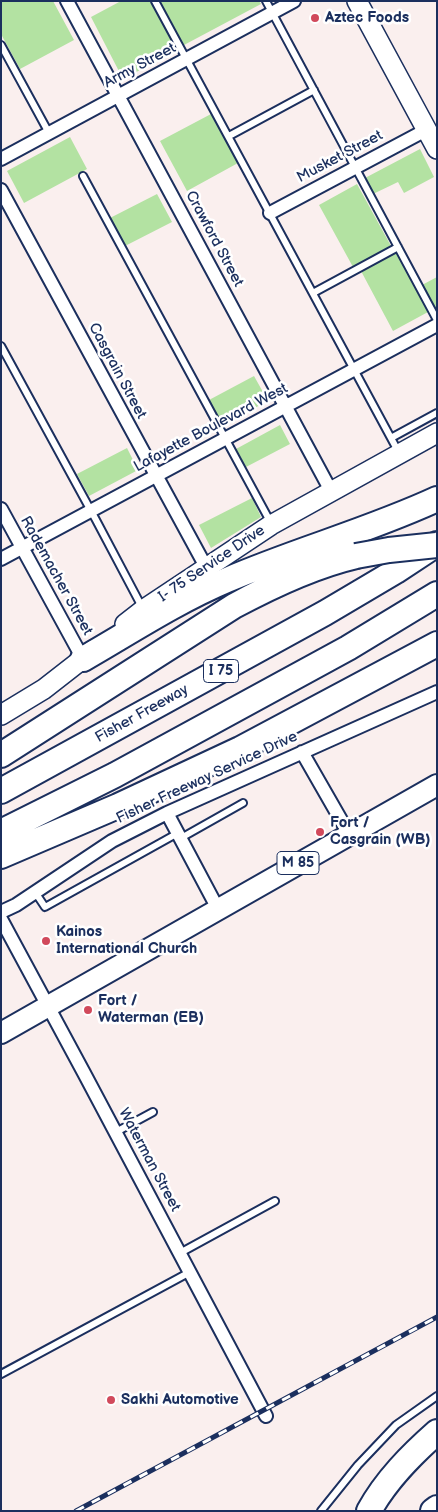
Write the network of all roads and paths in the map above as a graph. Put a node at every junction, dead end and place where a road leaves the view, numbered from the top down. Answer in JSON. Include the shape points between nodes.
{"nodes":[{"id":1,"x":68,"y":1,"type":"edge"},
{"id":2,"x":155,"y":1,"type":"edge"},
{"id":3,"x":266,"y":1,"type":"edge"},
{"id":4,"x":294,"y":1,"type":"edge"},
{"id":5,"x":357,"y":1,"type":"edge"},
{"id":6,"x":272,"y":13,"type":"junction"},
{"id":7,"x":1,"y":45,"type":"edge"},
{"id":8,"x":187,"y":59,"type":"junction"},
{"id":9,"x":314,"y":90,"type":"junction"},
{"id":10,"x":118,"y":96,"type":"junction"},
{"id":11,"x":426,"y":130,"type":"junction"},
{"id":12,"x":49,"y":133,"type":"junction"},
{"id":13,"x":229,"y":136,"type":"junction"},
{"id":14,"x":437,"y":149,"type":"edge"},
{"id":15,"x":1,"y":159,"type":"edge"},
{"id":16,"x":355,"y":167,"type":"junction"},
{"id":17,"x":83,"y":176,"type":"dead end"},
{"id":18,"x":1,"y":190,"type":"edge"},
{"id":19,"x":270,"y":213,"type":"junction"},
{"id":20,"x":398,"y":246,"type":"junction"},
{"id":21,"x":312,"y":293,"type":"junction"},
{"id":22,"x":436,"y":326,"type":"edge"},
{"id":23,"x":1,"y":346,"type":"edge"},
{"id":24,"x":354,"y":370,"type":"junction"},
{"id":25,"x":285,"y":406,"type":"junction"},
{"id":26,"x":437,"y":413,"type":"edge"},
{"id":27,"x":437,"y":434,"type":"edge"},
{"id":28,"x":225,"y":439,"type":"junction"},
{"id":29,"x":395,"y":445,"type":"junction"},
{"id":30,"x":156,"y":476,"type":"junction"},
{"id":31,"x":332,"y":491,"type":"junction"},
{"id":32,"x":437,"y":500,"type":"edge"},
{"id":33,"x":1,"y":509,"type":"edge"},
{"id":34,"x":91,"y":511,"type":"junction"},
{"id":35,"x":271,"y":524,"type":"junction"},
{"id":36,"x":437,"y":545,"type":"edge"},
{"id":37,"x":22,"y":547,"type":"junction"},
{"id":38,"x":1,"y":559,"type":"edge"},
{"id":39,"x":206,"y":567,"type":"junction"},
{"id":40,"x":437,"y":594,"type":"edge"},
{"id":41,"x":143,"y":610,"type":"junction"},
{"id":42,"x":437,"y":644,"type":"edge"},
{"id":43,"x":83,"y":659,"type":"junction"},
{"id":44,"x":437,"y":692,"type":"edge"},
{"id":45,"x":1,"y":715,"type":"edge"},
{"id":46,"x":302,"y":752,"type":"junction"},
{"id":47,"x":1,"y":755,"type":"edge"},
{"id":48,"x":437,"y":784,"type":"edge"},
{"id":49,"x":1,"y":791,"type":"edge"},
{"id":50,"x":243,"y":803,"type":"dead end"},
{"id":51,"x":167,"y":813,"type":"junction"},
{"id":52,"x":1,"y":832,"type":"edge"},
{"id":53,"x":349,"y":834,"type":"junction"},
{"id":54,"x":179,"y":835,"type":"junction"},
{"id":55,"x":1,"y":856,"type":"edge"},
{"id":56,"x":35,"y":892,"type":"junction"},
{"id":57,"x":218,"y":909,"type":"junction"},
{"id":58,"x":1,"y":912,"type":"edge"},
{"id":59,"x":1,"y":920,"type":"edge"},
{"id":60,"x":48,"y":1007,"type":"junction"},
{"id":61,"x":1,"y":1033,"type":"edge"},
{"id":62,"x":153,"y":1112,"type":"dead end"},
{"id":63,"x":116,"y":1132,"type":"junction"},
{"id":64,"x":275,"y":1201,"type":"dead end"},
{"id":65,"x":180,"y":1254,"type":"junction"},
{"id":66,"x":190,"y":1272,"type":"junction"},
{"id":67,"x":1,"y":1374,"type":"edge"},
{"id":68,"x":437,"y":1396,"type":"edge"},
{"id":69,"x":266,"y":1416,"type":"dead end"},
{"id":70,"x":437,"y":1432,"type":"edge"},
{"id":71,"x":437,"y":1508,"type":"edge"},
{"id":72,"x":322,"y":1511,"type":"edge"},
{"id":73,"x":369,"y":1511,"type":"edge"},
{"id":74,"x":433,"y":1511,"type":"edge"}],
"edges":[{"from":1,"to":10,"type":"street","name":"Crawford Street"},
{"from":2,"to":8,"type":"lane"},
{"from":3,"to":6,"type":"lane"},
{"from":4,"to":6,"type":"street","name":"Army Street"},
{"from":5,"to":11,"type":"main road"},
{"from":6,"to":8,"type":"street","name":"Army Street"},
{"from":6,"to":9,"type":"lane"},
{"from":7,"to":12,"type":"lane"},
{"from":8,"to":10,"type":"street","name":"Army Street"},
{"from":8,"to":13,"type":"lane"},
{"from":9,"to":13,"type":"lane"},
{"from":9,"to":16,"type":"lane"},
{"from":10,"to":12,"type":"street","name":"Army Street"},
{"from":10,"to":25,"type":"street","name":"Crawford Street"},
{"from":11,"to":14,"type":"main road"},
{"from":11,"to":16,"type":"street","name":"Musket Street"},
{"from":12,"to":15,"type":"street","name":"Army Street"},
{"from":13,"to":19,"type":"lane"},
{"from":16,"to":19,"type":"street","name":"Musket Street"},
{"from":16,"to":20,"type":"lane"},
{"from":17,"to":28,"type":"lane"},
{"from":18,"to":30,"type":"street","name":"Casgrain Street"},
{"from":19,"to":21,"type":"lane"},
{"from":20,"to":21,"type":"lane"},
{"from":20,"to":22,"type":"lane"},
{"from":21,"to":24,"type":"lane"},
{"from":22,"to":24,"type":"street","name":"Lafayette Boulevard West"},
{"from":23,"to":34,"type":"lane"},
{"from":24,"to":25,"type":"street","name":"Lafayette Boulevard West"},
{"from":24,"to":29,"type":"lane"},
{"from":25,"to":28,"type":"street","name":"Lafayette Boulevard West"},
{"from":25,"to":31,"type":"street","name":"Crawford Street"},
{"from":26,"to":29,"type":"lane"},
{"from":27,"to":29,"type":"main road","name":"I- 75 Service Drive"},
{"from":28,"to":30,"type":"street","name":"Lafayette Boulevard West"},
{"from":28,"to":35,"type":"lane"},
{"from":29,"to":31,"type":"main road","name":"I- 75 Service Drive"},
{"from":30,"to":34,"type":"street","name":"Lafayette Boulevard West"},
{"from":30,"to":39,"type":"street","name":"Casgrain Street"},
{"from":31,"to":35,"type":"main road","name":"I- 75 Service Drive"},
{"from":32,"to":43,"type":"highway","via":[[217,584]]},
{"from":33,"to":37,"type":"street","name":"Rademacher Street"},
{"from":34,"to":37,"type":"street","name":"Lafayette Boulevard West"},
{"from":34,"to":41,"type":"lane"},
{"from":35,"to":39,"type":"main road","name":"I- 75 Service Drive"},
{"from":36,"to":47,"type":"highway","bridge":true,"via":[[356,556],[301,573],[256,594]]},
{"from":36,"to":49,"type":"highway","name":"Fisher Freeway","number":"I 75","via":[[326,613]]},
{"from":37,"to":38,"type":"street","name":"Lafayette Boulevard West"},
{"from":37,"to":43,"type":"street","name":"Rademacher Street"},
{"from":39,"to":41,"type":"main road","name":"I- 75 Service Drive"},
{"from":40,"to":52,"type":"highway","number":"I 75","via":[[348,648]]},
{"from":41,"to":43,"type":"main road","name":"I- 75 Service Drive"},
{"from":42,"to":55,"type":"highway","via":[[240,749]]},
{"from":43,"to":45,"type":"main road","name":"I- 75 Service Drive","via":[[44,689]]},
{"from":44,"to":46,"type":"street","name":"Fisher Freeway Service Drive"},
{"from":46,"to":51,"type":"street","name":"Fisher Freeway Service Drive"},
{"from":46,"to":53,"type":"street"},
{"from":48,"to":53,"type":"main road","number":"M 85"},
{"from":50,"to":54,"type":"lane"},
{"from":51,"to":54,"type":"street"},
{"from":51,"to":56,"type":"street","name":"Fisher Freeway Service Drive","via":[[112,841]]},
{"from":53,"to":57,"type":"main road","number":"M 85"},
{"from":54,"to":56,"type":"lane","via":[[45,907]]},
{"from":54,"to":57,"type":"street"},
{"from":56,"to":58,"type":"street","name":"Fisher Freeway Service Drive"},
{"from":57,"to":60,"type":"main road","number":"M 85"},
{"from":59,"to":60,"type":"street","name":"Waterman Street"},
{"from":60,"to":61,"type":"main road","number":"M 85"},
{"from":60,"to":63,"type":"street","name":"Waterman Street"},
{"from":62,"to":63,"type":"lane"},
{"from":63,"to":65,"type":"street","name":"Waterman Street"},
{"from":64,"to":65,"type":"lane"},
{"from":65,"to":66,"type":"street","name":"Waterman Street"},
{"from":66,"to":67,"type":"lane"},
{"from":66,"to":69,"type":"street","name":"Waterman Street"},
{"from":68,"to":72,"type":"lane","via":[[396,1425],[358,1465]]},
{"from":70,"to":73,"type":"highway","via":[[404,1464]]},
{"from":71,"to":74,"type":"highway"}]}
